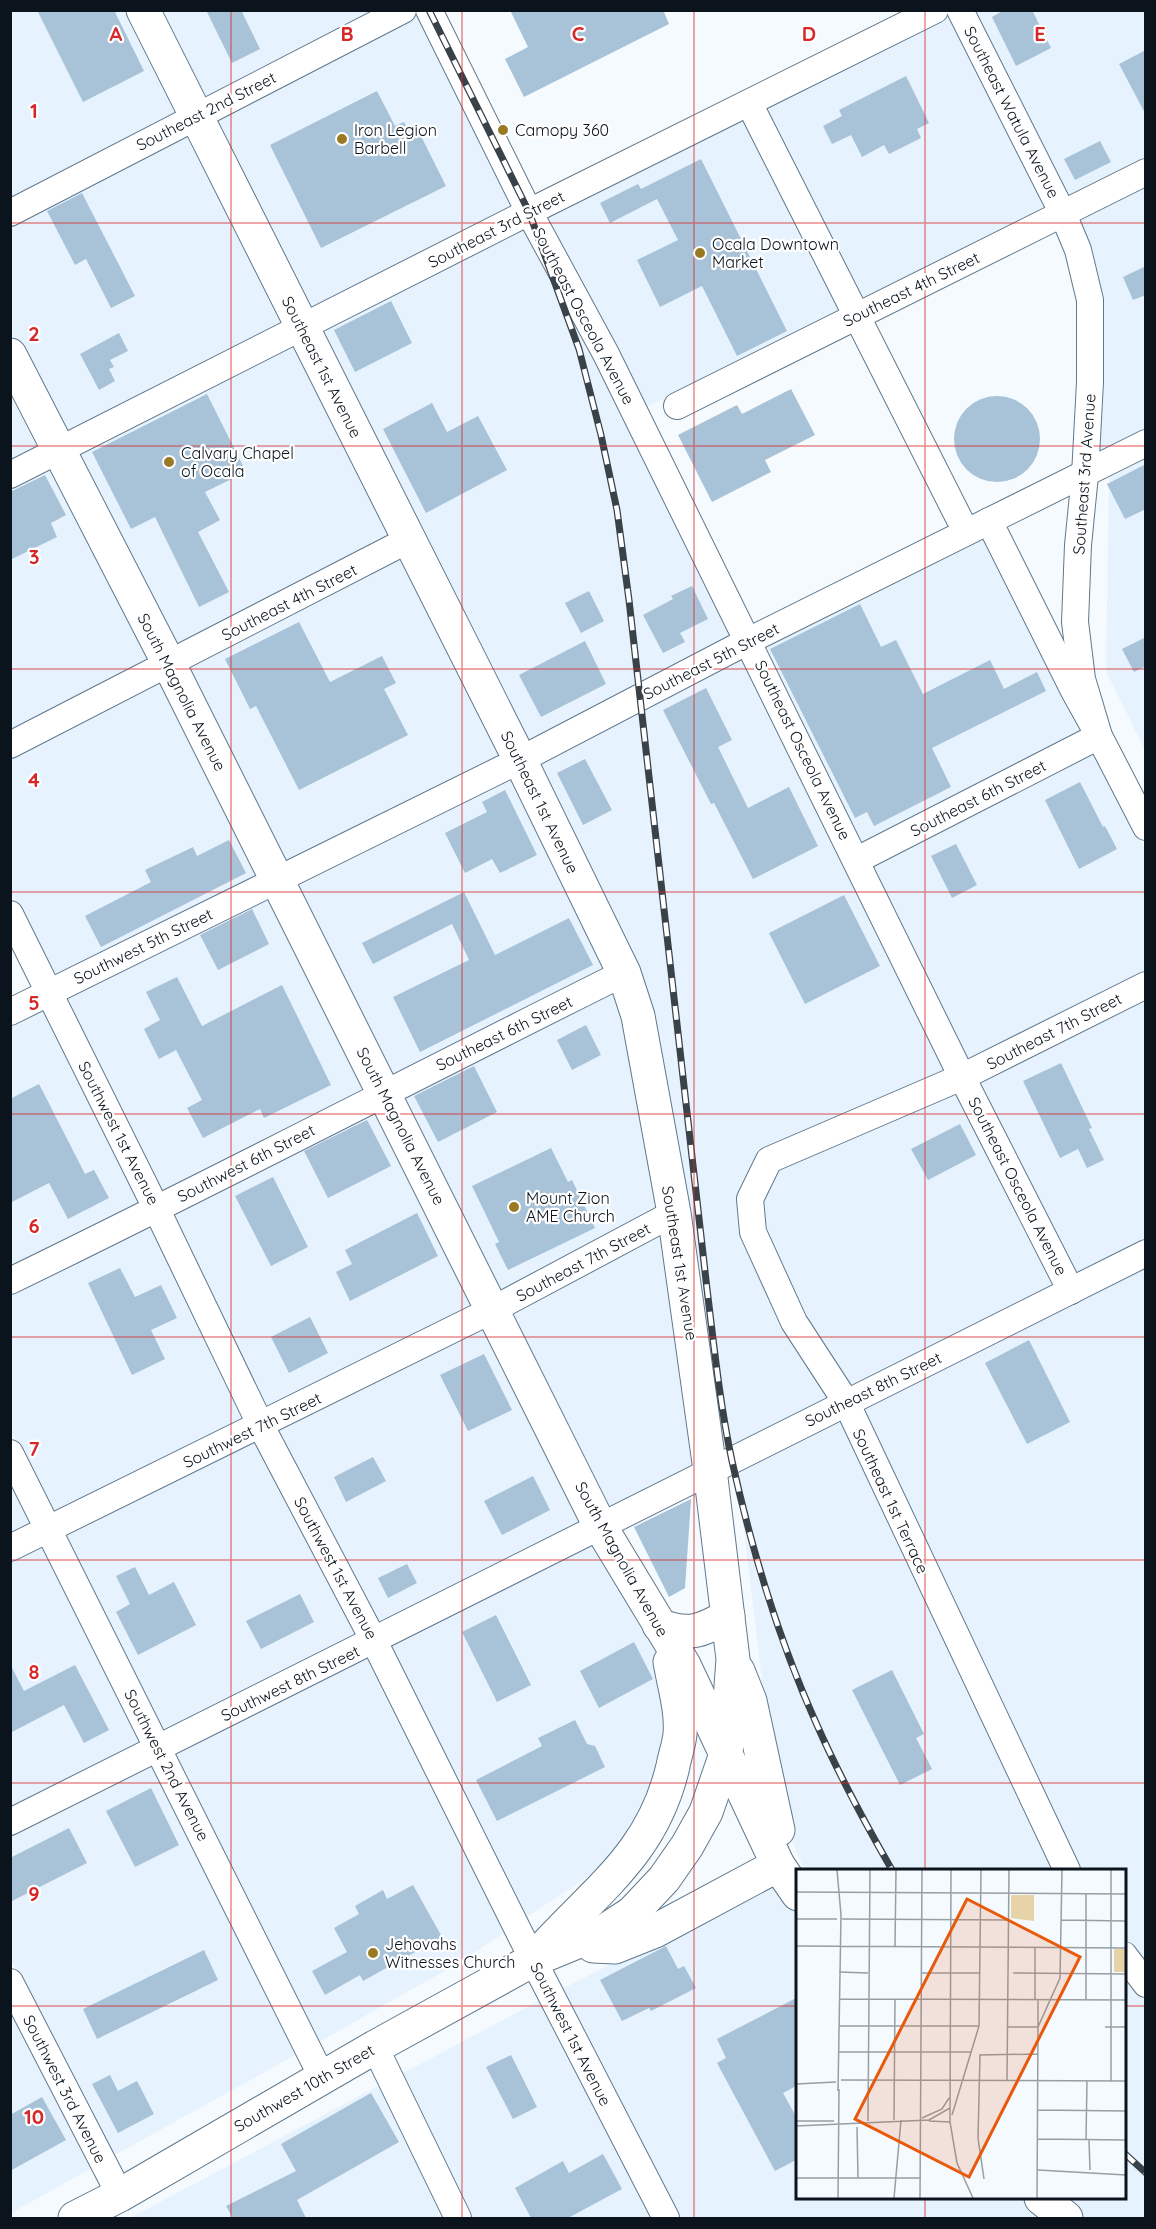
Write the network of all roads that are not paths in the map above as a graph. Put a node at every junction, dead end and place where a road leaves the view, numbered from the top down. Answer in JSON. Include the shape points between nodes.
{"nodes":[{"id":1,"x":143,"y":10,"type":"edge"},
{"id":2,"x":429,"y":10,"type":"edge"},
{"id":3,"x":935,"y":10,"type":"edge"},
{"id":4,"x":960,"y":10,"type":"edge"},
{"id":5,"x":393,"y":15,"type":"edge"},
{"id":6,"x":749,"y":103,"type":"junction"},
{"id":7,"x":196,"y":117,"type":"junction"},
{"id":8,"x":1146,"y":172,"type":"edge"},
{"id":9,"x":529,"y":212,"type":"junction"},
{"id":10,"x":10,"y":213,"type":"edge"},
{"id":11,"x":1063,"y":214,"type":"junction"},
{"id":12,"x":856,"y":315,"type":"junction"},
{"id":13,"x":302,"y":326,"type":"junction"},
{"id":14,"x":10,"y":355,"type":"edge"},
{"id":15,"x":677,"y":406,"type":"dead end"},
{"id":16,"x":1146,"y":443,"type":"edge"},
{"id":17,"x":58,"y":451,"type":"junction"},
{"id":18,"x":10,"y":474,"type":"edge"},
{"id":19,"x":1085,"y":475,"type":"junction"},
{"id":20,"x":989,"y":521,"type":"junction"},
{"id":21,"x":966,"y":532,"type":"junction"},
{"id":22,"x":408,"y":540,"type":"junction"},
{"id":23,"x":748,"y":641,"type":"junction"},
{"id":24,"x":169,"y":664,"type":"junction"},
{"id":25,"x":1099,"y":736,"type":"junction"},
{"id":26,"x":10,"y":745,"type":"edge"},
{"id":27,"x":520,"y":760,"type":"junction"},
{"id":28,"x":1146,"y":827,"type":"edge"},
{"id":29,"x":857,"y":860,"type":"junction"},
{"id":30,"x":277,"y":881,"type":"junction"},
{"id":31,"x":10,"y":914,"type":"edge"},
{"id":32,"x":624,"y":973,"type":"junction"},
{"id":33,"x":1146,"y":985,"type":"edge"},
{"id":34,"x":48,"y":992,"type":"junction"},
{"id":35,"x":10,"y":1012,"type":"edge"},
{"id":36,"x":962,"y":1077,"type":"junction"},
{"id":37,"x":384,"y":1092,"type":"junction"},
{"id":38,"x":157,"y":1210,"type":"junction"},
{"id":39,"x":674,"y":1213,"type":"junction"},
{"id":40,"x":1146,"y":1253,"type":"edge"},
{"id":41,"x":10,"y":1281,"type":"edge"},
{"id":42,"x":1071,"y":1291,"type":"junction"},
{"id":43,"x":492,"y":1310,"type":"junction"},
{"id":44,"x":846,"y":1402,"type":"junction"},
{"id":45,"x":261,"y":1426,"type":"junction"},
{"id":46,"x":10,"y":1453,"type":"edge"},
{"id":47,"x":710,"y":1470,"type":"junction"},
{"id":48,"x":600,"y":1526,"type":"junction"},
{"id":49,"x":49,"y":1529,"type":"junction"},
{"id":50,"x":10,"y":1548,"type":"edge"},
{"id":51,"x":728,"y":1616,"type":"junction"},
{"id":52,"x":662,"y":1630,"type":"junction"},
{"id":53,"x":374,"y":1641,"type":"junction"},
{"id":54,"x":733,"y":1659,"type":"junction"},
{"id":55,"x":158,"y":1748,"type":"junction"},
{"id":56,"x":726,"y":1754,"type":"junction"},
{"id":57,"x":10,"y":1822,"type":"edge"},
{"id":58,"x":1067,"y":1869,"type":"edge"},
{"id":59,"x":788,"y":1875,"type":"edge"},
{"id":60,"x":796,"y":1890,"type":"edge"},
{"id":61,"x":567,"y":1946,"type":"junction"},
{"id":62,"x":1126,"y":1956,"type":"edge"},
{"id":63,"x":533,"y":1960,"type":"junction"},
{"id":64,"x":10,"y":1982,"type":"edge"},
{"id":65,"x":1146,"y":1984,"type":"edge"},
{"id":66,"x":375,"y":2047,"type":"junction"},
{"id":67,"x":322,"y":2077,"type":"junction"},
{"id":68,"x":120,"y":2195,"type":"junction"},
{"id":69,"x":1042,"y":2199,"type":"edge"},
{"id":70,"x":75,"y":2218,"type":"edge"},
{"id":71,"x":458,"y":2218,"type":"edge"},
{"id":72,"x":666,"y":2218,"type":"edge"},
{"id":73,"x":1066,"y":2218,"type":"edge"}],
"edges":[{"from":1,"to":7,"type":"main road","name":"Southeast 1st Avenue"},
{"from":2,"to":9,"type":"street","name":"Southeast Osceola Avenue"},
{"from":3,"to":6,"type":"street","name":"Southeast 3rd Street"},
{"from":4,"to":11,"type":"street","name":"Southeast Watula Avenue"},
{"from":5,"to":7,"type":"street","name":"Southeast 2nd Street"},
{"from":6,"to":9,"type":"street","name":"Southeast 3rd Street"},
{"from":6,"to":12,"type":"street"},
{"from":7,"to":10,"type":"street","name":"Southeast 2nd Street"},
{"from":7,"to":13,"type":"main road","name":"Southeast 1st Avenue"},
{"from":8,"to":11,"type":"street","name":"Southeast 4th Street"},
{"from":9,"to":13,"type":"street","name":"Southeast 3rd Street"},
{"from":9,"to":23,"type":"street","name":"Southeast Osceola Avenue","via":[[606,354]]},
{"from":11,"to":12,"type":"street","name":"Southeast 4th Street"},
{"from":11,"to":19,"type":"street","name":"Southeast 3rd Avenue","via":[[1078,250],[1090,300]]},
{"from":12,"to":15,"type":"street","name":"Southeast 4th Street"},
{"from":12,"to":21,"type":"street"},
{"from":13,"to":17,"type":"street","name":"Southeast 3rd Street"},
{"from":13,"to":22,"type":"main road","name":"Southeast 1st Avenue"},
{"from":14,"to":17,"type":"main road","name":"South Magnolia Avenue"},
{"from":16,"to":19,"type":"street","name":"Southeast 5th Street"},
{"from":17,"to":18,"type":"street","name":"Southeast 3rd Street"},
{"from":17,"to":24,"type":"main road","name":"South Magnolia Avenue"},
{"from":19,"to":20,"type":"street","name":"Southeast 5th Street"},
{"from":19,"to":25,"type":"street","name":"Southeast 3rd Avenue","via":[[1075,622],[1082,679]]},
{"from":20,"to":21,"type":"street","name":"Southeast 5th Street"},
{"from":20,"to":25,"type":"street","name":"Southeast 3rd Avenue"},
{"from":21,"to":23,"type":"street","name":"Southeast 5th Street"},
{"from":22,"to":24,"type":"street","name":"Southeast 4th Street"},
{"from":22,"to":27,"type":"main road","name":"Southeast 1st Avenue"},
{"from":23,"to":27,"type":"street","name":"Southeast 5th Street"},
{"from":23,"to":29,"type":"street","name":"Southeast Osceola Avenue"},
{"from":24,"to":26,"type":"street","name":"Southeast 4th Street"},
{"from":24,"to":30,"type":"main road","name":"South Magnolia Avenue"},
{"from":25,"to":28,"type":"street","name":"Southeast 3rd Avenue"},
{"from":25,"to":29,"type":"street","name":"Southeast 6th Street"},
{"from":27,"to":30,"type":"street","name":"Southeast 5th Street"},
{"from":27,"to":32,"type":"main road","name":"Southeast 1st Avenue"},
{"from":29,"to":36,"type":"street","name":"Southeast Osceola Avenue"},
{"from":30,"to":34,"type":"street","name":"Southwest 5th Street"},
{"from":30,"to":37,"type":"main road","name":"South Magnolia Avenue"},
{"from":31,"to":34,"type":"street","name":"Southwest 1st Avenue"},
{"from":32,"to":37,"type":"street","name":"Southeast 6th Street"},
{"from":32,"to":39,"type":"main road","name":"Southeast 1st Avenue","via":[[638,1017]]},
{"from":33,"to":36,"type":"street","name":"Southeast 7th Street"},
{"from":34,"to":35,"type":"street","name":"Southwest 5th Street"},
{"from":34,"to":38,"type":"street","name":"Southwest 1st Avenue"},
{"from":36,"to":42,"type":"street","name":"Southeast Osceola Avenue"},
{"from":36,"to":44,"type":"street","name":"Southeast 1st Terrace","via":[[769,1160],[750,1199],[753,1233],[794,1322]]},
{"from":37,"to":38,"type":"street","name":"Southwest 6th Street"},
{"from":37,"to":43,"type":"main road","name":"South Magnolia Avenue"},
{"from":38,"to":41,"type":"street","name":"Southwest 6th Street"},
{"from":38,"to":45,"type":"street","name":"Southwest 1st Avenue"},
{"from":39,"to":43,"type":"street","name":"Southeast 7th Street"},
{"from":39,"to":47,"type":"main road","name":"Southeast 1st Avenue"},
{"from":40,"to":42,"type":"street","name":"Southeast 8th Street"},
{"from":42,"to":44,"type":"street","name":"Southeast 8th Street"},
{"from":43,"to":45,"type":"street","name":"Southwest 7th Street"},
{"from":43,"to":48,"type":"main road","name":"South Magnolia Avenue"},
{"from":44,"to":47,"type":"street","name":"Southeast 8th Street"},
{"from":44,"to":58,"type":"street","name":"Southeast 1st Terrace"},
{"from":45,"to":49,"type":"street","name":"Southwest 7th Street"},
{"from":45,"to":53,"type":"street","name":"Southwest 1st Avenue"},
{"from":46,"to":49,"type":"street","name":"Southwest 2nd Avenue"},
{"from":47,"to":48,"type":"street","name":"Southeast 8th Street"},
{"from":47,"to":51,"type":"main road","name":"Southeast 1st Avenue"},
{"from":48,"to":52,"type":"main road","name":"South Magnolia Avenue"},
{"from":48,"to":53,"type":"street","name":"Southwest 8th Street"},
{"from":49,"to":50,"type":"street","name":"Southwest 7th Street"},
{"from":49,"to":55,"type":"street","name":"Southwest 2nd Avenue"},
{"from":51,"to":52,"type":"main road","via":[[691,1632]]},
{"from":51,"to":54,"type":"main road","name":"Southeast 1st Avenue"},
{"from":52,"to":56,"type":"main road","name":"South Magnolia Avenue","via":[[684,1665]]},
{"from":52,"to":63,"type":"main road","name":"Southwest 10th Street","via":[[677,1696],[680,1734],[666,1794],[646,1836],[622,1868]]},
{"from":53,"to":55,"type":"street","name":"Southwest 8th Street"},
{"from":53,"to":63,"type":"street","name":"Southwest 1st Avenue"},
{"from":54,"to":56,"type":"main road","name":"Southwest 10th Street"},
{"from":54,"to":59,"type":"main road","name":"South Magnolia Avenue","via":[[750,1701]]},
{"from":55,"to":57,"type":"street","name":"Southwest 8th Street"},
{"from":55,"to":67,"type":"street","name":"Southwest 2nd Avenue"},
{"from":56,"to":59,"type":"main road","name":"South Magnolia Avenue"},
{"from":56,"to":61,"type":"main road","name":"Southwest 10th Street","via":[[706,1812],[664,1879],[632,1913],[606,1930]]},
{"from":59,"to":60,"type":"main road","name":"South Magnolia Avenue"},
{"from":59,"to":61,"type":"main road","via":[[615,1947]]},
{"from":61,"to":63,"type":"main road","name":"Southwest 10th Street"},
{"from":62,"to":65,"type":"street"},
{"from":63,"to":66,"type":"main road","name":"Southwest 10th Street"},
{"from":63,"to":72,"type":"street","name":"Southwest 1st Avenue"},
{"from":64,"to":68,"type":"street","name":"Southwest 3rd Avenue"},
{"from":66,"to":67,"type":"main road","name":"Southwest 10th Street"},
{"from":66,"to":71,"type":"street"},
{"from":67,"to":68,"type":"main road","name":"Southwest 10th Street"},
{"from":68,"to":70,"type":"main road","name":"Southwest 10th Street"},
{"from":69,"to":73,"type":"main road"}]}
